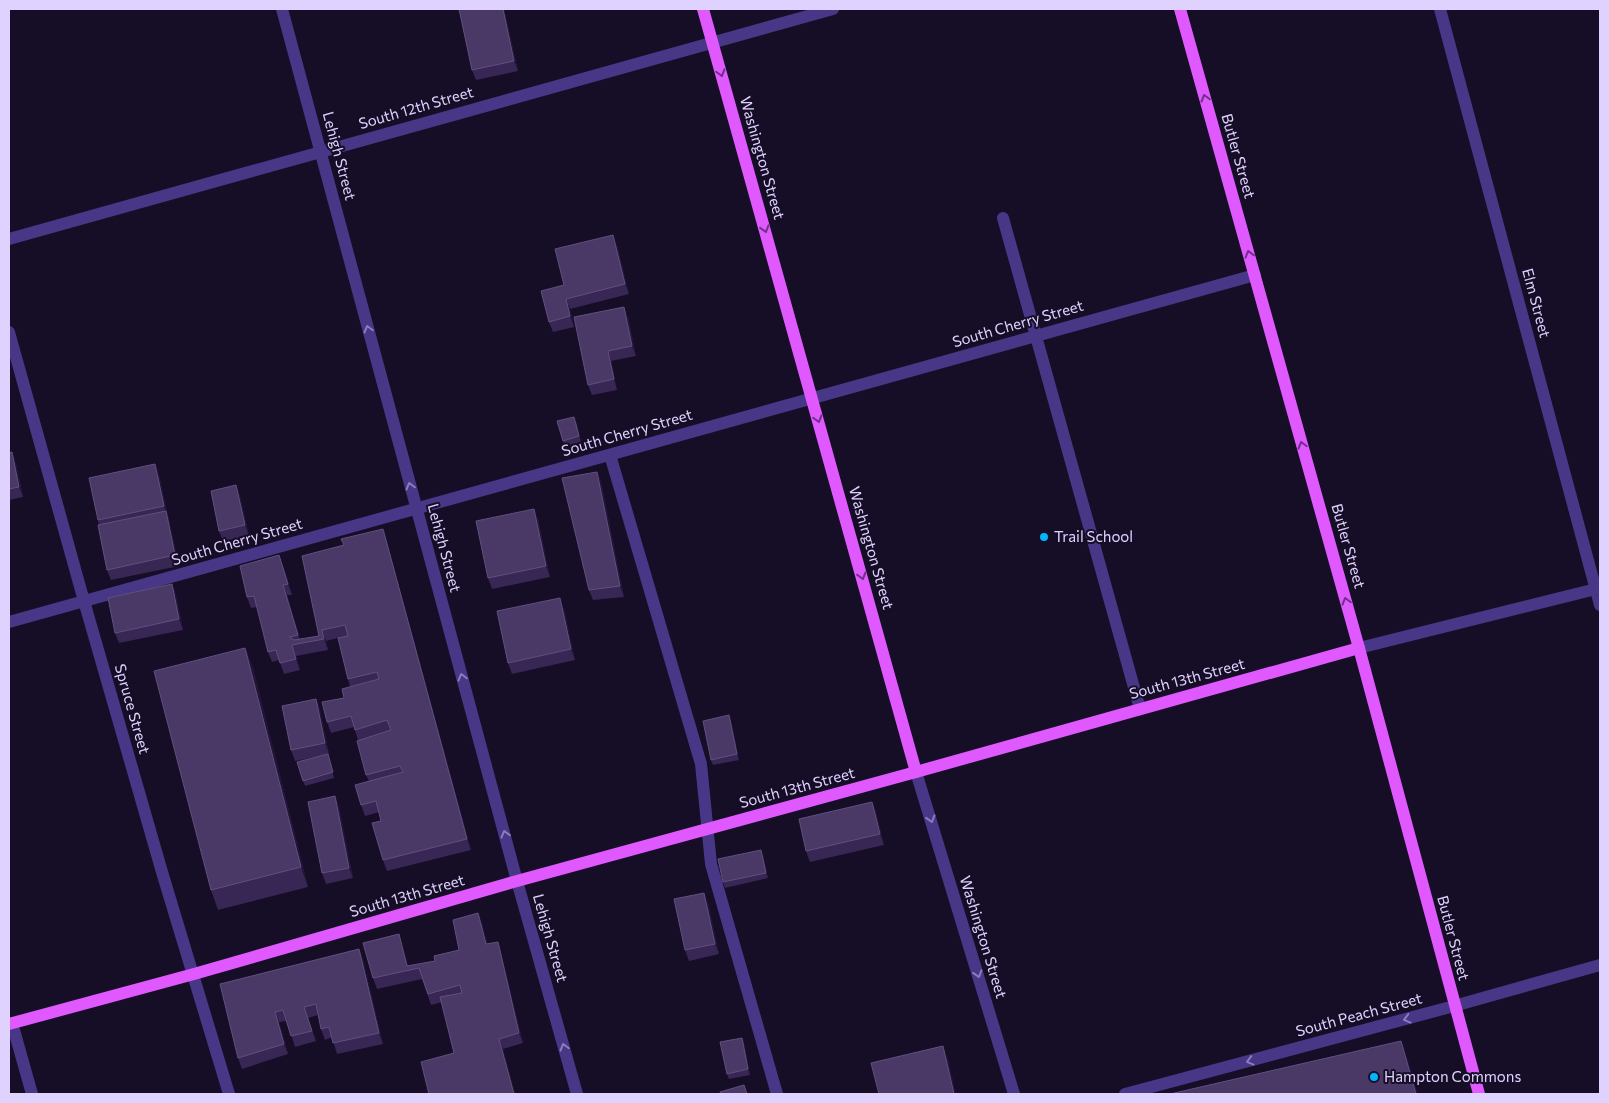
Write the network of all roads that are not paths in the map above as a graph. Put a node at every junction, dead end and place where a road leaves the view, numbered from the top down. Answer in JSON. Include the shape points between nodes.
{"nodes":[{"id":1,"x":282,"y":9,"type":"edge"},
{"id":2,"x":703,"y":9,"type":"edge"},
{"id":3,"x":833,"y":9,"type":"edge"},
{"id":4,"x":1180,"y":9,"type":"edge"},
{"id":5,"x":1440,"y":9,"type":"edge"},
{"id":6,"x":713,"y":42,"type":"junction"},
{"id":7,"x":321,"y":151,"type":"junction"},
{"id":8,"x":1003,"y":218,"type":"dead end"},
{"id":9,"x":9,"y":238,"type":"edge"},
{"id":10,"x":1255,"y":275,"type":"junction"},
{"id":11,"x":9,"y":332,"type":"edge"},
{"id":12,"x":1035,"y":336,"type":"junction"},
{"id":13,"x":812,"y":398,"type":"junction"},
{"id":14,"x":610,"y":454,"type":"junction"},
{"id":15,"x":416,"y":509,"type":"junction"},
{"id":16,"x":1596,"y":589,"type":"junction"},
{"id":17,"x":84,"y":601,"type":"junction"},
{"id":18,"x":1600,"y":606,"type":"edge"},
{"id":19,"x":9,"y":622,"type":"edge"},
{"id":20,"x":1359,"y":648,"type":"junction"},
{"id":21,"x":1140,"y":708,"type":"junction"},
{"id":22,"x":916,"y":772,"type":"junction"},
{"id":23,"x":708,"y":829,"type":"junction"},
{"id":24,"x":517,"y":881,"type":"junction"},
{"id":25,"x":1600,"y":965,"type":"edge"},
{"id":26,"x":194,"y":974,"type":"junction"},
{"id":27,"x":1454,"y":1006,"type":"junction"},
{"id":28,"x":10,"y":1023,"type":"edge"},
{"id":29,"x":32,"y":1094,"type":"edge"},
{"id":30,"x":230,"y":1094,"type":"edge"},
{"id":31,"x":577,"y":1094,"type":"edge"},
{"id":32,"x":776,"y":1094,"type":"edge"},
{"id":33,"x":1014,"y":1094,"type":"edge"},
{"id":34,"x":1125,"y":1094,"type":"edge"},
{"id":35,"x":1479,"y":1094,"type":"edge"}],
"edges":[{"from":1,"to":7,"type":"street","name":"Lehigh Street"},
{"from":2,"to":6,"type":"main road","name":"Washington Street"},
{"from":3,"to":6,"type":"street","name":"South 12th Street"},
{"from":10,"to":4,"type":"main road","name":"Butler Street","one_way":true},
{"from":5,"to":16,"type":"street","name":"Elm Street"},
{"from":6,"to":7,"type":"street","name":"South 12th Street"},
{"from":6,"to":13,"type":"main road","name":"Washington Street","one_way":true},
{"from":7,"to":9,"type":"street","name":"South 12th Street"},
{"from":15,"to":7,"type":"street","name":"Lehigh Street","one_way":true},
{"from":8,"to":12,"type":"street"},
{"from":10,"to":12,"type":"street","name":"South Cherry Street"},
{"from":20,"to":10,"type":"main road","name":"Butler Street","one_way":true},
{"from":11,"to":17,"type":"street","name":"Spruce Street"},
{"from":12,"to":13,"type":"street","name":"South Cherry Street"},
{"from":12,"to":21,"type":"street"},
{"from":13,"to":14,"type":"street","name":"South Cherry Street"},
{"from":13,"to":22,"type":"main road","name":"Washington Street","one_way":true},
{"from":14,"to":15,"type":"street","name":"South Cherry Street"},
{"from":14,"to":23,"type":"street","via":[[701,764]]},
{"from":15,"to":17,"type":"street","name":"South Cherry Street"},
{"from":24,"to":15,"type":"street","name":"Lehigh Street","one_way":true},
{"from":16,"to":18,"type":"street","name":"Elm Street"},
{"from":16,"to":20,"type":"street","name":"South 13th Street"},
{"from":17,"to":19,"type":"street","name":"South Cherry Street"},
{"from":17,"to":26,"type":"street","name":"Spruce Street"},
{"from":20,"to":21,"type":"main road","name":"South 13th Street"},
{"from":20,"to":27,"type":"main road","name":"Butler Street"},
{"from":21,"to":22,"type":"main road","name":"South 13th Street"},
{"from":22,"to":23,"type":"main road","name":"South 13th Street"},
{"from":22,"to":33,"type":"street","name":"Washington Street","one_way":true},
{"from":23,"to":24,"type":"main road","name":"South 13th Street"},
{"from":23,"to":32,"type":"street","via":[[711,864]]},
{"from":24,"to":26,"type":"main road","name":"South 13th Street"},
{"from":31,"to":24,"type":"street","name":"Lehigh Street","one_way":true},
{"from":25,"to":27,"type":"street","name":"South Peach Street"},
{"from":26,"to":28,"type":"main road","name":"South 13th Street"},
{"from":26,"to":30,"type":"street","name":"Spruce Street"},
{"from":27,"to":34,"type":"street","name":"South Peach Street","one_way":true},
{"from":27,"to":35,"type":"main road","name":"Butler Street"},
{"from":28,"to":29,"type":"street"}]}
